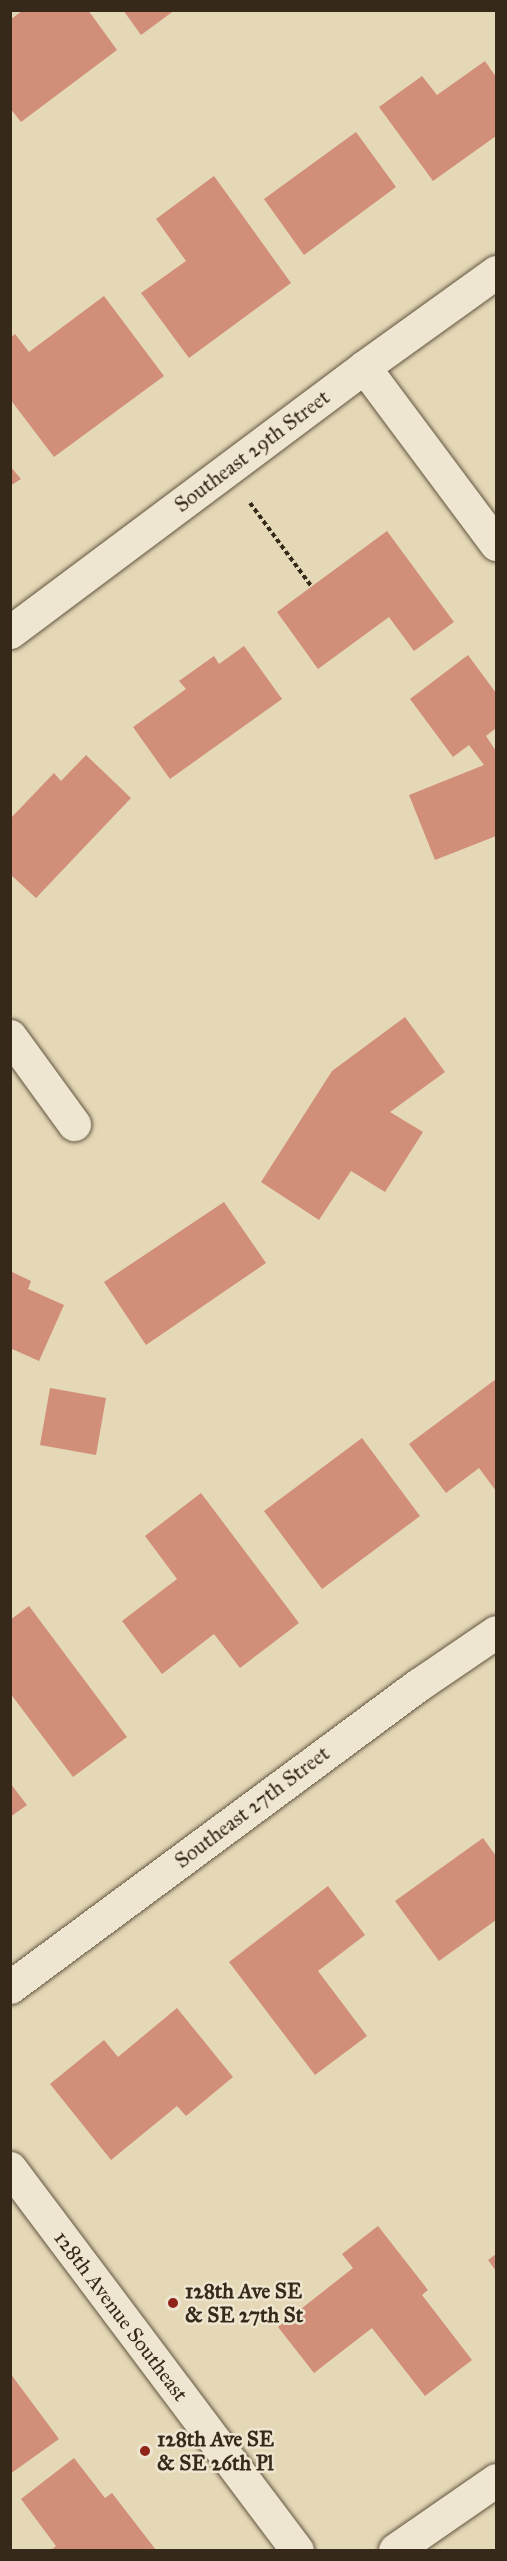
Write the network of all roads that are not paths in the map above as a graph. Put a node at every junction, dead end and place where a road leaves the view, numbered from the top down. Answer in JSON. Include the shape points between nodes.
{"nodes":[{"id":1,"x":496,"y":272,"type":"edge"},
{"id":2,"x":364,"y":367,"type":"junction"},
{"id":3,"x":496,"y":544,"type":"edge"},
{"id":4,"x":10,"y":632,"type":"edge"},
{"id":5,"x":10,"y":1036,"type":"edge"},
{"id":6,"x":74,"y":1124,"type":"dead end"},
{"id":7,"x":496,"y":1632,"type":"edge"},
{"id":8,"x":10,"y":1987,"type":"edge"},
{"id":9,"x":10,"y":2168,"type":"edge"},
{"id":10,"x":496,"y":2480,"type":"edge"},
{"id":11,"x":297,"y":2550,"type":"edge"},
{"id":12,"x":394,"y":2550,"type":"edge"}],
"edges":[{"from":1,"to":2,"type":"street","name":"Southeast 29th Street"},
{"from":2,"to":3,"type":"street"},
{"from":2,"to":4,"type":"street","name":"Southeast 29th Street"},
{"from":5,"to":6,"type":"street"},
{"from":7,"to":8,"type":"street","name":"Southeast 27th Street","via":[[418,1684]]},
{"from":9,"to":11,"type":"street","name":"128th Avenue Southeast"},
{"from":10,"to":12,"type":"street"}]}
